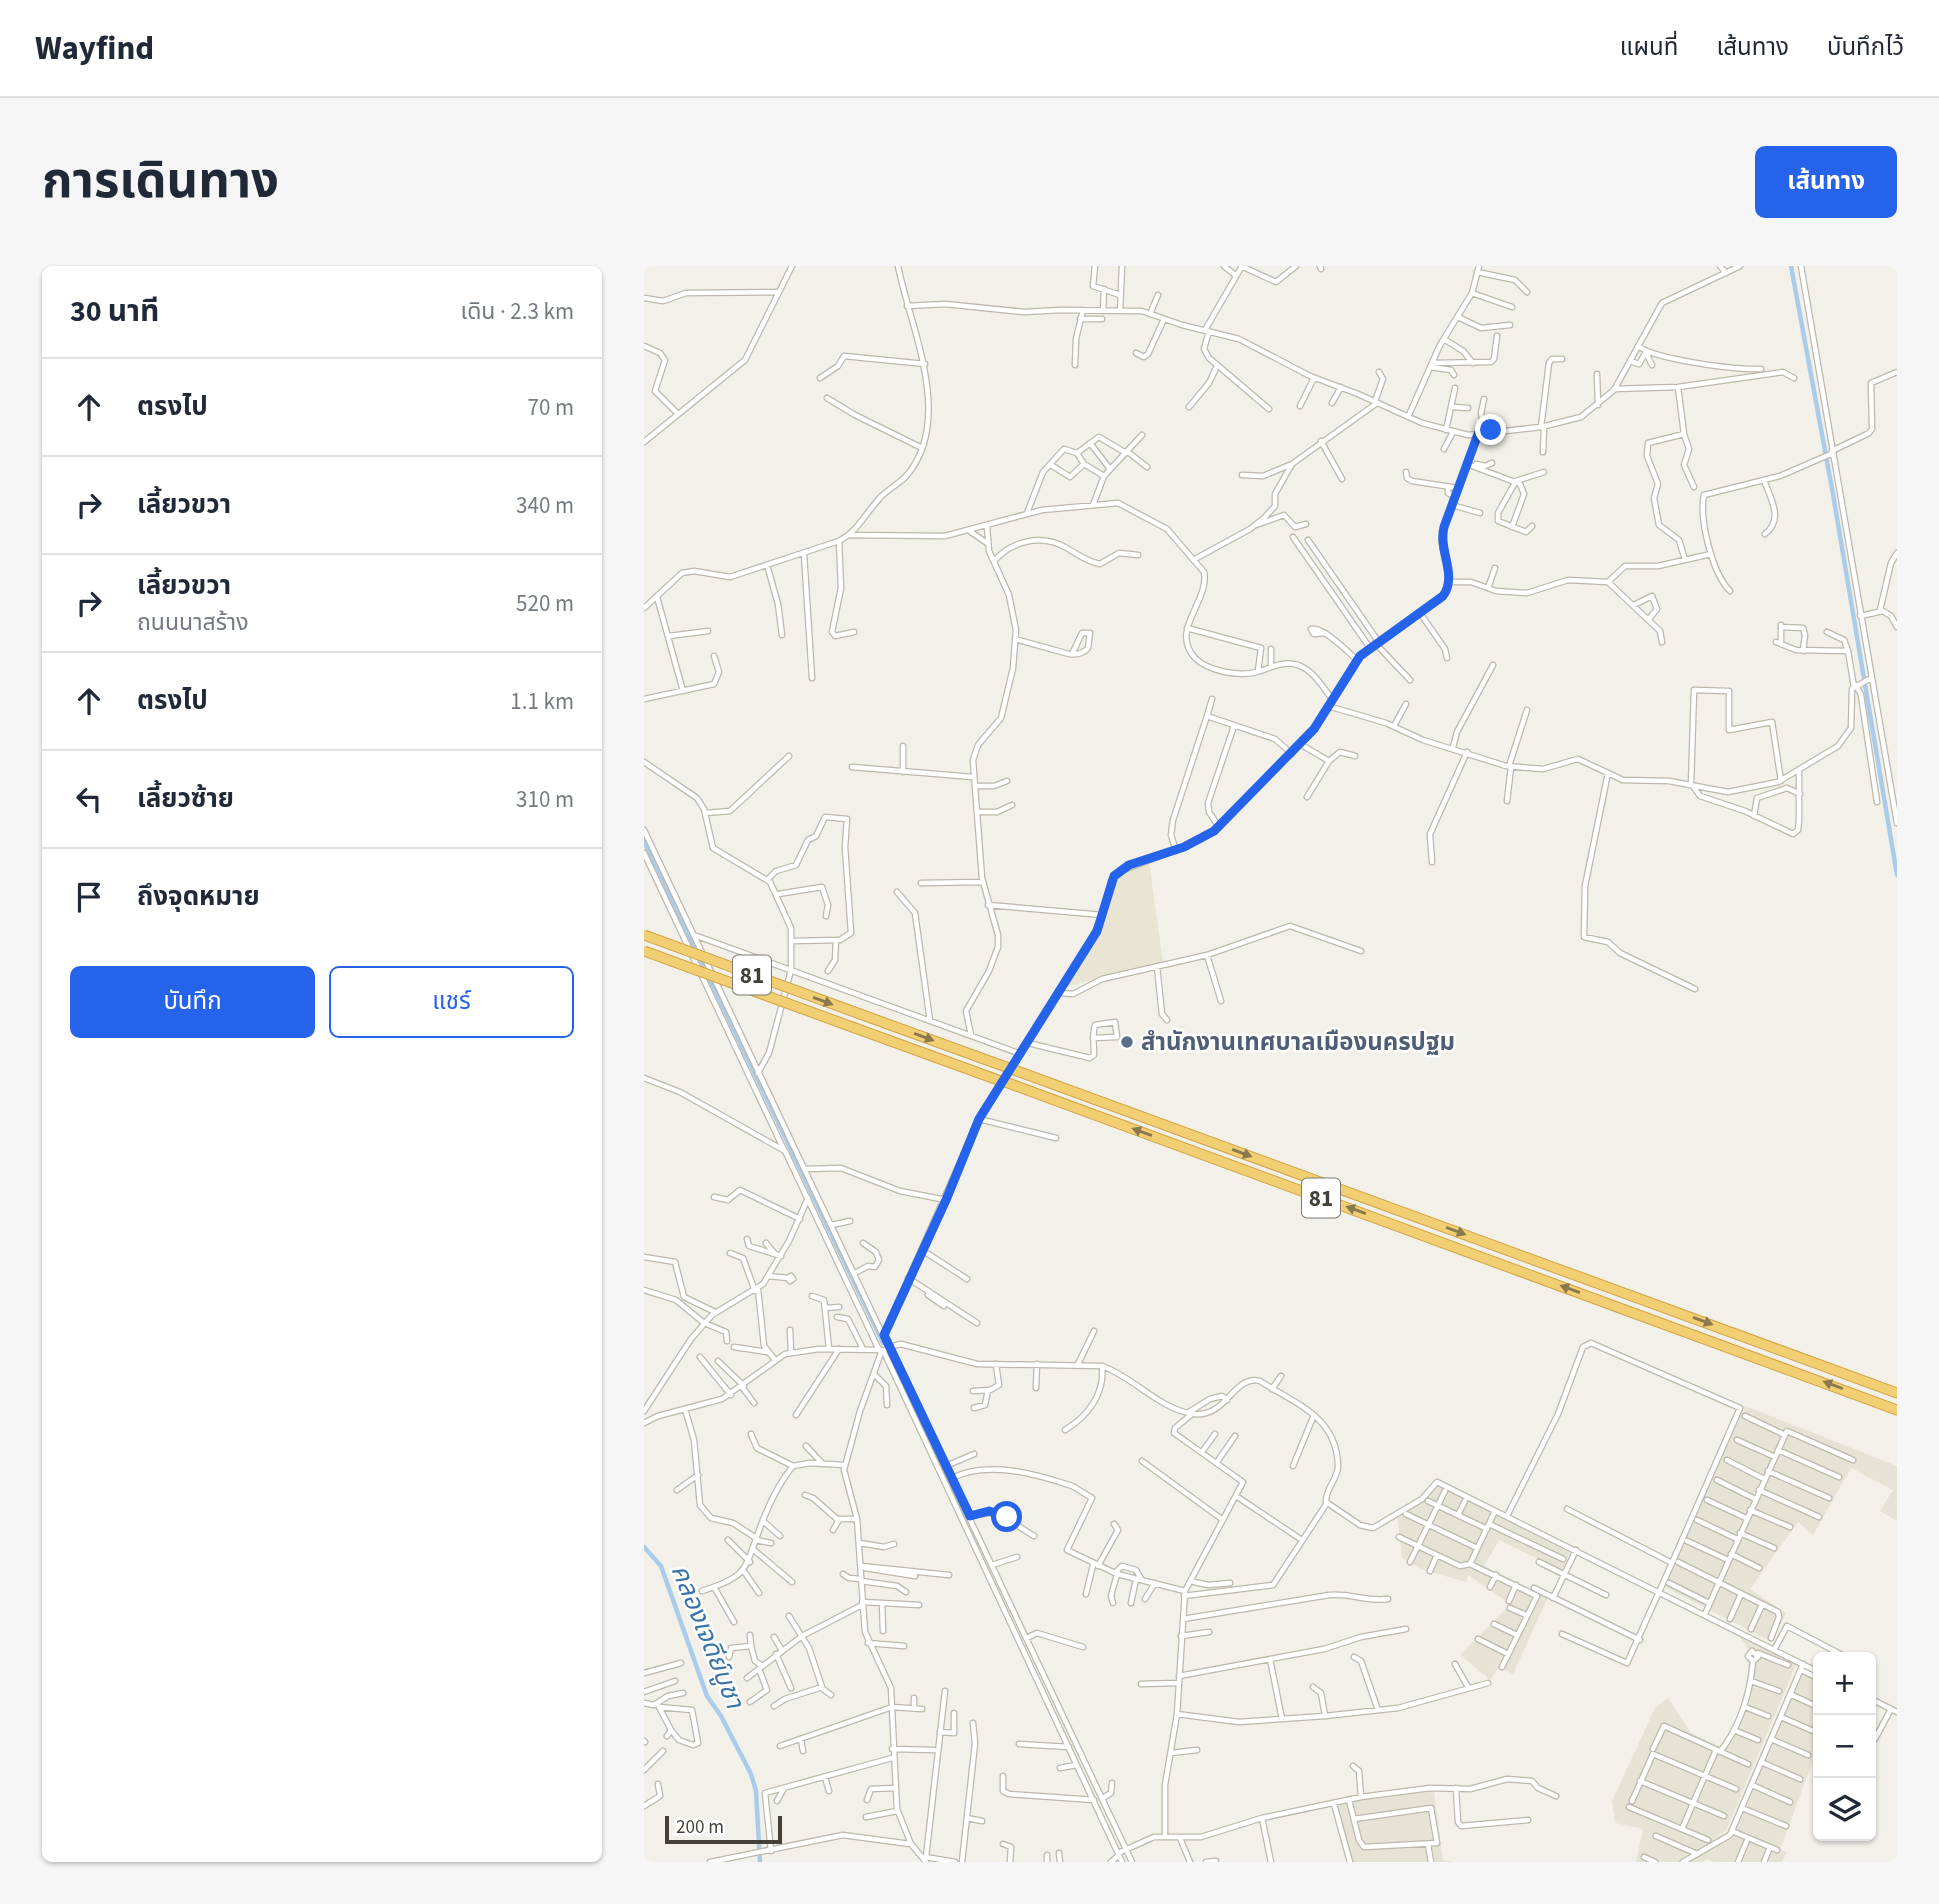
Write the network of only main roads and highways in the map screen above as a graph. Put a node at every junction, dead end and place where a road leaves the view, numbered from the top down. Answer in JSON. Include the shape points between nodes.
{"nodes":[{"id":1,"x":644,"y":935,"type":"edge"},
{"id":2,"x":644,"y":951,"type":"edge"},
{"id":3,"x":1897,"y":1394,"type":"edge"},
{"id":4,"x":1897,"y":1410,"type":"edge"}],
"edges":[{"from":1,"to":3,"type":"highway","number":"81","one_way":true,"bridge":true},
{"from":4,"to":2,"type":"highway","number":"81","one_way":true,"bridge":true}]}
